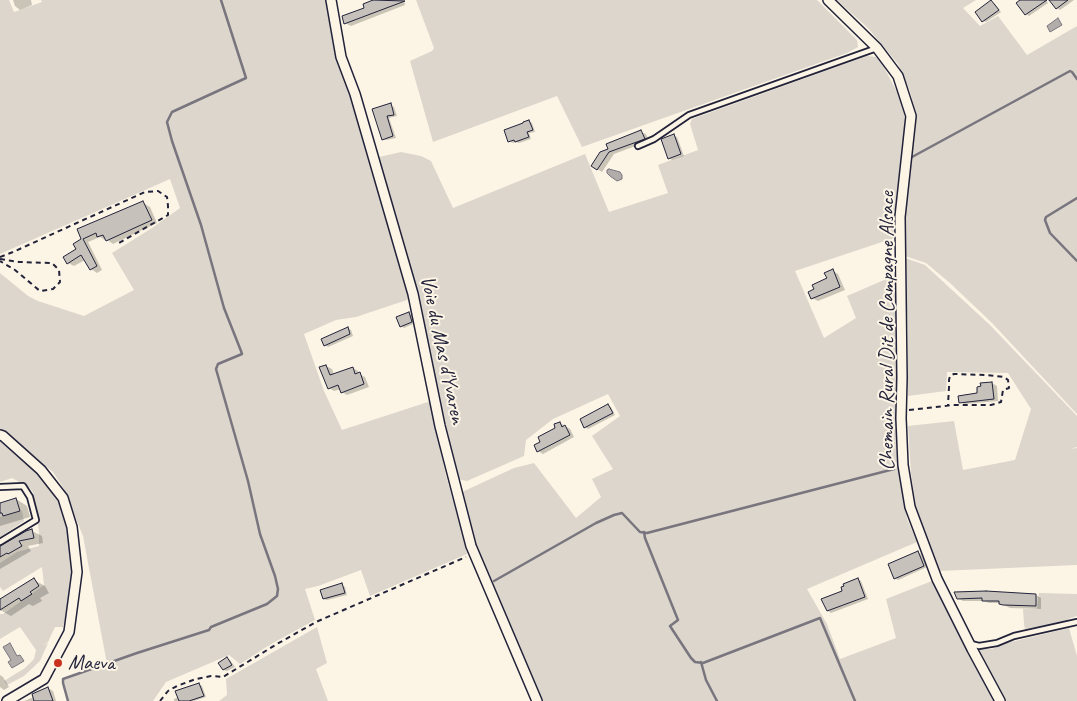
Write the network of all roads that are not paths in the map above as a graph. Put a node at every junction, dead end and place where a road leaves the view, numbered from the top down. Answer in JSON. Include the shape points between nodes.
{"nodes":[{"id":1,"x":331,"y":0,"type":"edge"},
{"id":2,"x":828,"y":0,"type":"edge"},
{"id":3,"x":877,"y":48,"type":"junction"},
{"id":4,"x":638,"y":146,"type":"dead end"},
{"id":5,"x":0,"y":435,"type":"edge"},
{"id":6,"x":0,"y":487,"type":"edge"},
{"id":7,"x":0,"y":542,"type":"edge"},
{"id":8,"x":1077,"y":622,"type":"edge"},
{"id":9,"x":970,"y":644,"type":"junction"},
{"id":10,"x":7,"y":701,"type":"edge"},
{"id":11,"x":537,"y":701,"type":"edge"},
{"id":12,"x":1000,"y":701,"type":"edge"}],
"edges":[{"from":1,"to":11,"type":"street","name":"Voie du Mas d'Yvaren","via":[[341,56],[413,294],[440,426],[471,546]]},
{"from":2,"to":3,"type":"street","name":"Chemain Rural Dit de Campagne Alsace"},
{"from":3,"to":4,"type":"lane","via":[[689,115]]},
{"from":3,"to":9,"type":"street","name":"Chemain Rural Dit de Campagne Alsace","via":[[898,76],[911,116],[900,217],[903,465],[910,507],[937,579]]},
{"from":5,"to":10,"type":"street","via":[[41,470],[63,498],[72,527],[77,572],[69,632],[44,679]]},
{"from":6,"to":7,"type":"lane","via":[[23,486],[30,497],[36,520]]},
{"from":8,"to":9,"type":"lane","via":[[1014,636],[997,644]]},
{"from":9,"to":12,"type":"street","name":"Chemain Rural Dit de Campagne Alsace"}]}
